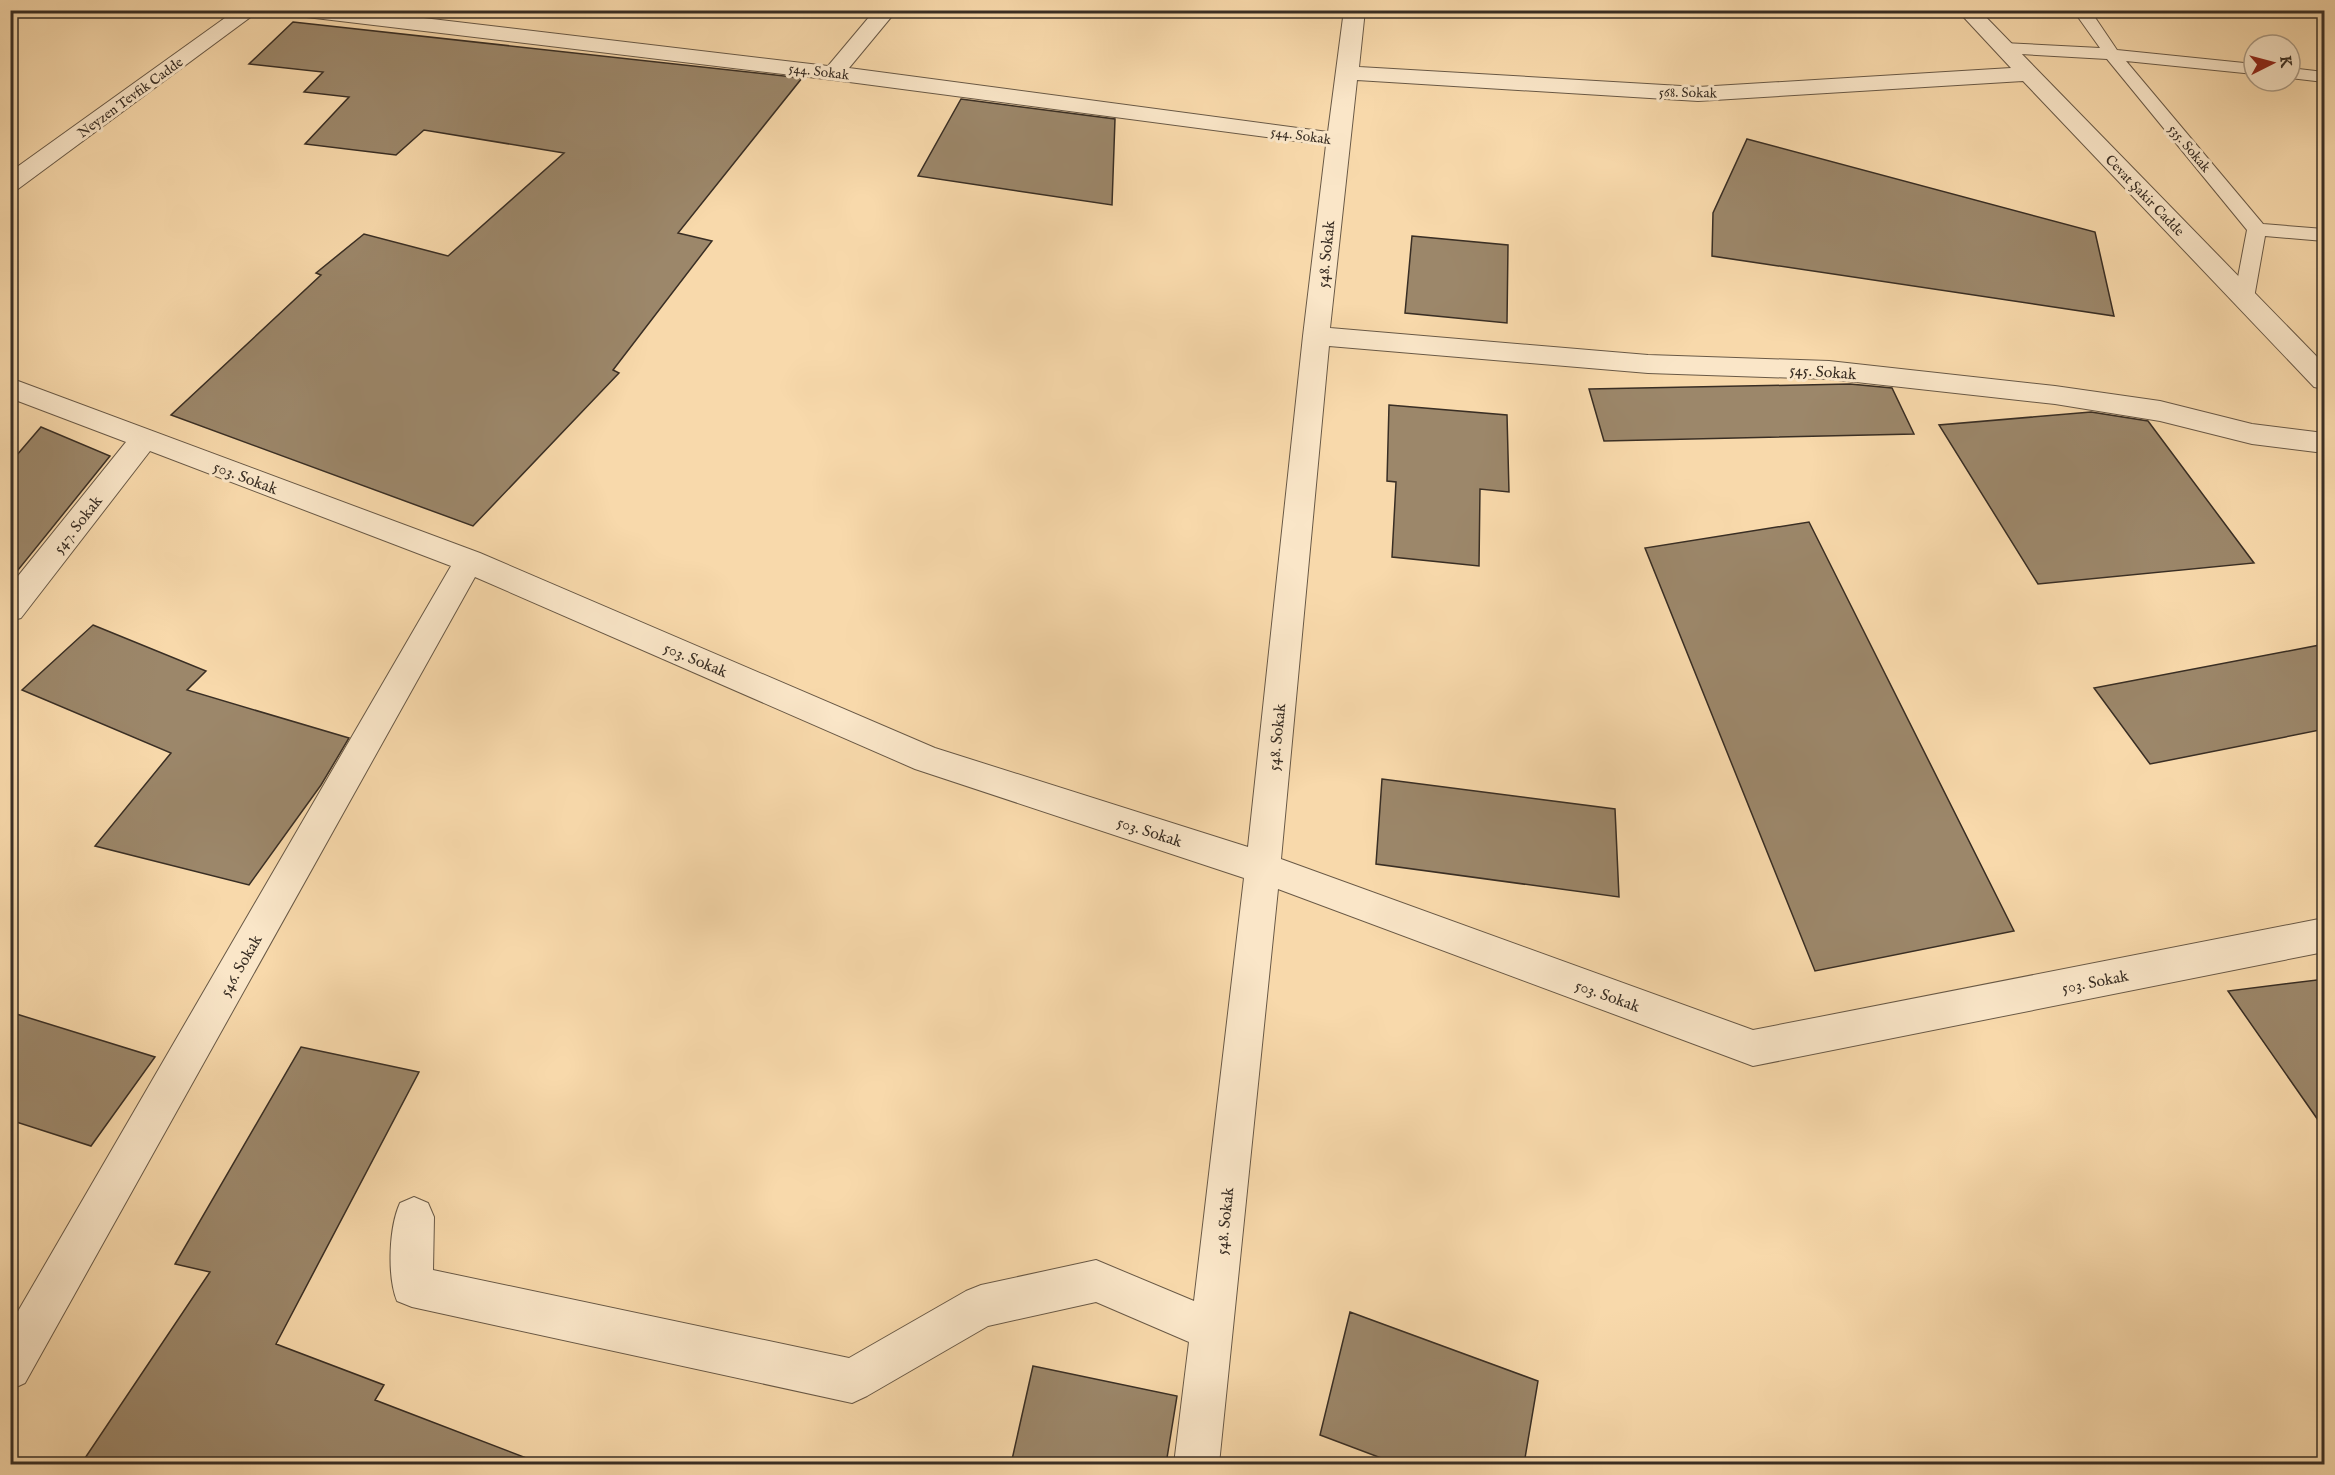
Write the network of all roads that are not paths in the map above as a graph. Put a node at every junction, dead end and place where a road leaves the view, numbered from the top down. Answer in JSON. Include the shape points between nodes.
{"nodes":[{"id":1,"x":250,"y":10,"type":"edge"},
{"id":2,"x":298,"y":10,"type":"edge"},
{"id":3,"x":887,"y":10,"type":"edge"},
{"id":4,"x":1354,"y":10,"type":"edge"},
{"id":5,"x":1967,"y":10,"type":"edge"},
{"id":6,"x":2080,"y":10,"type":"edge"},
{"id":7,"x":2003,"y":48,"type":"junction"},
{"id":8,"x":2112,"y":54,"type":"junction"},
{"id":9,"x":2242,"y":68,"type":"edge"},
{"id":10,"x":834,"y":73,"type":"junction"},
{"id":11,"x":1347,"y":73,"type":"junction"},
{"id":12,"x":2028,"y":74,"type":"junction"},
{"id":13,"x":2302,"y":74,"type":"edge"},
{"id":14,"x":2325,"y":76,"type":"edge"},
{"id":15,"x":1338,"y":140,"type":"junction"},
{"id":16,"x":10,"y":184,"type":"edge"},
{"id":17,"x":2257,"y":228,"type":"junction"},
{"id":18,"x":2325,"y":235,"type":"edge"},
{"id":19,"x":2244,"y":298,"type":"junction"},
{"id":20,"x":1316,"y":336,"type":"junction"},
{"id":21,"x":2321,"y":374,"type":"edge"},
{"id":22,"x":10,"y":387,"type":"edge"},
{"id":23,"x":144,"y":439,"type":"junction"},
{"id":24,"x":2325,"y":443,"type":"edge"},
{"id":25,"x":469,"y":561,"type":"junction"},
{"id":26,"x":10,"y":609,"type":"edge"},
{"id":27,"x":1263,"y":868,"type":"junction"},
{"id":28,"x":2325,"y":935,"type":"edge"},
{"id":29,"x":414,"y":1217,"type":"dead end"},
{"id":30,"x":1212,"y":1329,"type":"junction"},
{"id":31,"x":10,"y":1368,"type":"edge"},
{"id":32,"x":1207,"y":1462,"type":"edge"}],
"edges":[{"from":1,"to":16,"type":"street","name":"Neyzen Tevfik Cadde"},
{"from":2,"to":10,"type":"street","name":"544. Sokak"},
{"from":3,"to":10,"type":"street"},
{"from":4,"to":11,"type":"street","name":"548. Sokak"},
{"from":5,"to":7,"type":"street","name":"Cevat Şakir Cadde"},
{"from":6,"to":8,"type":"lane","name":"535. Sokak"},
{"from":7,"to":8,"type":"lane"},
{"from":7,"to":12,"type":"street","name":"Cevat Şakir Cadde"},
{"from":8,"to":9,"type":"lane"},
{"from":8,"to":17,"type":"lane","name":"535. Sokak"},
{"from":10,"to":15,"type":"street","name":"544. Sokak"},
{"from":11,"to":12,"type":"street","name":"568. Sokak","via":[[1698,94]]},
{"from":11,"to":15,"type":"street","name":"548. Sokak"},
{"from":12,"to":19,"type":"street","name":"Cevat Şakir Cadde"},
{"from":13,"to":14,"type":"lane"},
{"from":15,"to":20,"type":"street","name":"548. Sokak"},
{"from":17,"to":18,"type":"lane"},
{"from":17,"to":19,"type":"lane"},
{"from":19,"to":21,"type":"street","name":"Cevat Şakir Cadde"},
{"from":20,"to":24,"type":"street","name":"545. Sokak","via":[[1648,364],[1829,370],[2055,395],[2160,411],[2252,434]]},
{"from":20,"to":27,"type":"street","name":"548. Sokak"},
{"from":22,"to":23,"type":"street","name":"503. Sokak"},
{"from":23,"to":25,"type":"street","name":"503. Sokak"},
{"from":23,"to":26,"type":"street","name":"547. Sokak"},
{"from":25,"to":27,"type":"street","name":"503. Sokak","via":[[927,759]]},
{"from":25,"to":31,"type":"street","name":"546. Sokak"},
{"from":27,"to":28,"type":"street","name":"503. Sokak","via":[[1753,1048]]},
{"from":27,"to":30,"type":"street","name":"548. Sokak"},
{"from":29,"to":30,"type":"street","via":[[412,1286],[852,1381],[981,1306],[1096,1281]]},
{"from":30,"to":32,"type":"street","name":"548. Sokak"}]}
